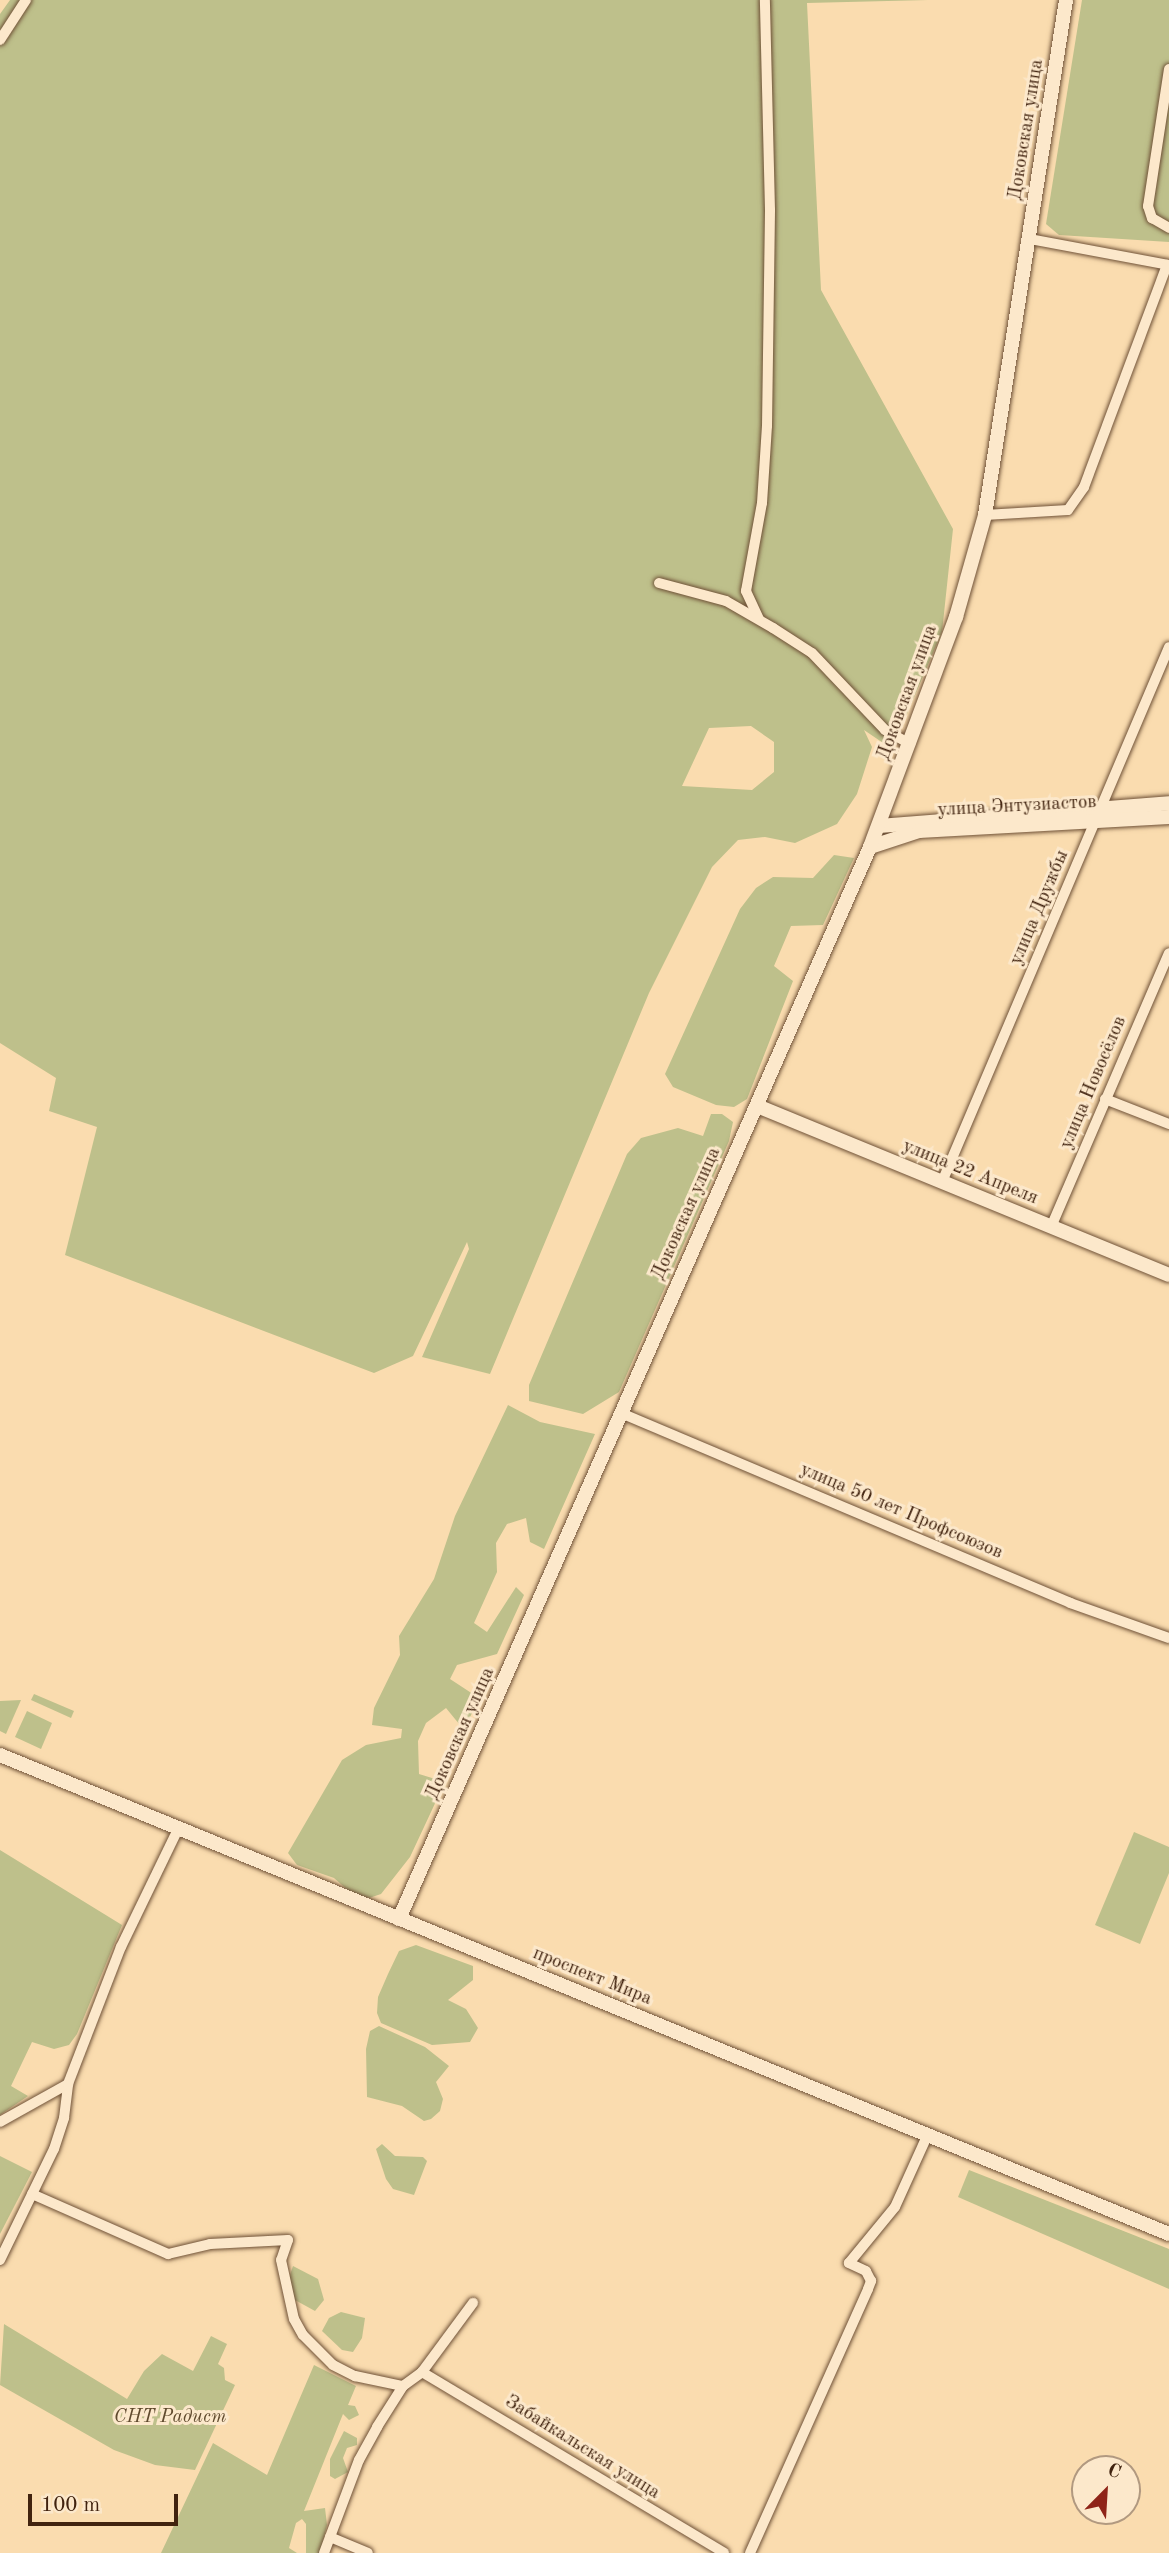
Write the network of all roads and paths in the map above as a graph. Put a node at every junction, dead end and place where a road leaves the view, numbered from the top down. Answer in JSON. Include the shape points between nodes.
{"nodes":[{"id":1,"x":26,"y":0,"type":"edge"},
{"id":2,"x":765,"y":0,"type":"edge"},
{"id":3,"x":1066,"y":0,"type":"edge"},
{"id":4,"x":0,"y":40,"type":"edge"},
{"id":5,"x":1169,"y":69,"type":"edge"},
{"id":6,"x":1169,"y":228,"type":"edge"},
{"id":7,"x":1030,"y":239,"type":"junction"},
{"id":8,"x":1168,"y":265,"type":"edge"},
{"id":9,"x":985,"y":515,"type":"junction"},
{"id":10,"x":659,"y":583,"type":"dead end"},
{"id":11,"x":759,"y":619,"type":"junction"},
{"id":12,"x":1169,"y":647,"type":"edge"},
{"id":13,"x":910,"y":744,"type":"junction"},
{"id":14,"x":1169,"y":803,"type":"edge"},
{"id":15,"x":1099,"y":814,"type":"junction"},
{"id":16,"x":1169,"y":817,"type":"edge"},
{"id":17,"x":879,"y":826,"type":"junction"},
{"id":18,"x":870,"y":847,"type":"junction"},
{"id":19,"x":1169,"y":953,"type":"edge"},
{"id":20,"x":1105,"y":1099,"type":"junction"},
{"id":21,"x":757,"y":1106,"type":"junction"},
{"id":22,"x":1169,"y":1124,"type":"edge"},
{"id":23,"x":942,"y":1182,"type":"junction"},
{"id":24,"x":1051,"y":1227,"type":"junction"},
{"id":25,"x":1169,"y":1275,"type":"edge"},
{"id":26,"x":621,"y":1413,"type":"junction"},
{"id":27,"x":1169,"y":1638,"type":"edge"},
{"id":28,"x":0,"y":1755,"type":"edge"},
{"id":29,"x":178,"y":1829,"type":"junction"},
{"id":30,"x":399,"y":1919,"type":"junction"},
{"id":31,"x":68,"y":2084,"type":"junction"},
{"id":32,"x":0,"y":2122,"type":"edge"},
{"id":33,"x":928,"y":2134,"type":"junction"},
{"id":34,"x":32,"y":2194,"type":"junction"},
{"id":35,"x":1169,"y":2234,"type":"edge"},
{"id":36,"x":0,"y":2260,"type":"edge"},
{"id":37,"x":473,"y":2302,"type":"dead end"},
{"id":38,"x":422,"y":2372,"type":"junction"},
{"id":39,"x":403,"y":2386,"type":"junction"},
{"id":40,"x":330,"y":2537,"type":"junction"},
{"id":41,"x":324,"y":2553,"type":"edge"},
{"id":42,"x":368,"y":2553,"type":"edge"},
{"id":43,"x":724,"y":2553,"type":"edge"},
{"id":44,"x":750,"y":2553,"type":"edge"}],
"edges":[{"from":1,"to":4,"type":"street"},
{"from":2,"to":11,"type":"street","via":[[770,210],[767,426],[762,503],[746,591]]},
{"from":3,"to":7,"type":"main road","name":"Доковская улица"},
{"from":5,"to":6,"type":"street","via":[[1148,206],[1152,218]]},
{"from":7,"to":8,"type":"street"},
{"from":7,"to":9,"type":"main road","name":"Доковская улица"},
{"from":8,"to":9,"type":"street","via":[[1084,487],[1068,510]]},
{"from":9,"to":13,"type":"main road","name":"Доковская улица","via":[[956,617]]},
{"from":10,"to":11,"type":"street","via":[[703,592]]},
{"from":11,"to":13,"type":"street","via":[[812,653],[885,730]]},
{"from":12,"to":15,"type":"street","name":"улица Дружбы"},
{"from":13,"to":17,"type":"main road","name":"Доковская улица"},
{"from":14,"to":15,"type":"main road","name":"улица Энтузиастов"},
{"from":15,"to":16,"type":"main road","name":"улица Энтузиастов"},
{"from":15,"to":17,"type":"main road","name":"улица Энтузиастов"},
{"from":15,"to":18,"type":"main road","name":"улица Энтузиастов","via":[[919,831]]},
{"from":15,"to":23,"type":"street","name":"улица Дружбы"},
{"from":17,"to":18,"type":"main road","name":"Доковская улица"},
{"from":18,"to":21,"type":"main road","name":"Доковская улица"},
{"from":19,"to":20,"type":"street","name":"улица Новосёлов"},
{"from":20,"to":22,"type":"street"},
{"from":20,"to":24,"type":"street","name":"улица Новосёлов"},
{"from":21,"to":23,"type":"main road","name":"улица 22 Апреля"},
{"from":21,"to":26,"type":"main road","name":"Доковская улица"},
{"from":23,"to":24,"type":"main road","name":"улица 22 Апреля"},
{"from":24,"to":25,"type":"main road","name":"улица 22 Апреля"},
{"from":26,"to":27,"type":"street","name":"улица 50 лет Профсоюзов","via":[[1070,1603]]},
{"from":26,"to":30,"type":"main road","name":"Доковская улица"},
{"from":28,"to":29,"type":"main road","name":"проспект Мира"},
{"from":29,"to":30,"type":"main road","name":"проспект Мира"},
{"from":29,"to":31,"type":"street","via":[[121,1947]]},
{"from":30,"to":33,"type":"main road","name":"проспект Мира"},
{"from":31,"to":32,"type":"street"},
{"from":31,"to":34,"type":"street","via":[[58,2138]]},
{"from":33,"to":35,"type":"main road","name":"проспект Мира"},
{"from":33,"to":44,"type":"street","via":[[895,2207],[849,2263],[866,2271],[871,2281]]},
{"from":34,"to":36,"type":"street"},
{"from":34,"to":39,"type":"street","via":[[168,2254],[210,2244],[288,2240],[281,2260],[294,2319],[303,2335],[333,2365],[355,2376]]},
{"from":37,"to":38,"type":"street"},
{"from":38,"to":39,"type":"street"},
{"from":38,"to":43,"type":"street","name":"Забайкальская улица"},
{"from":39,"to":40,"type":"street","via":[[359,2460]]},
{"from":40,"to":41,"type":"street"},
{"from":40,"to":42,"type":"street"}]}
